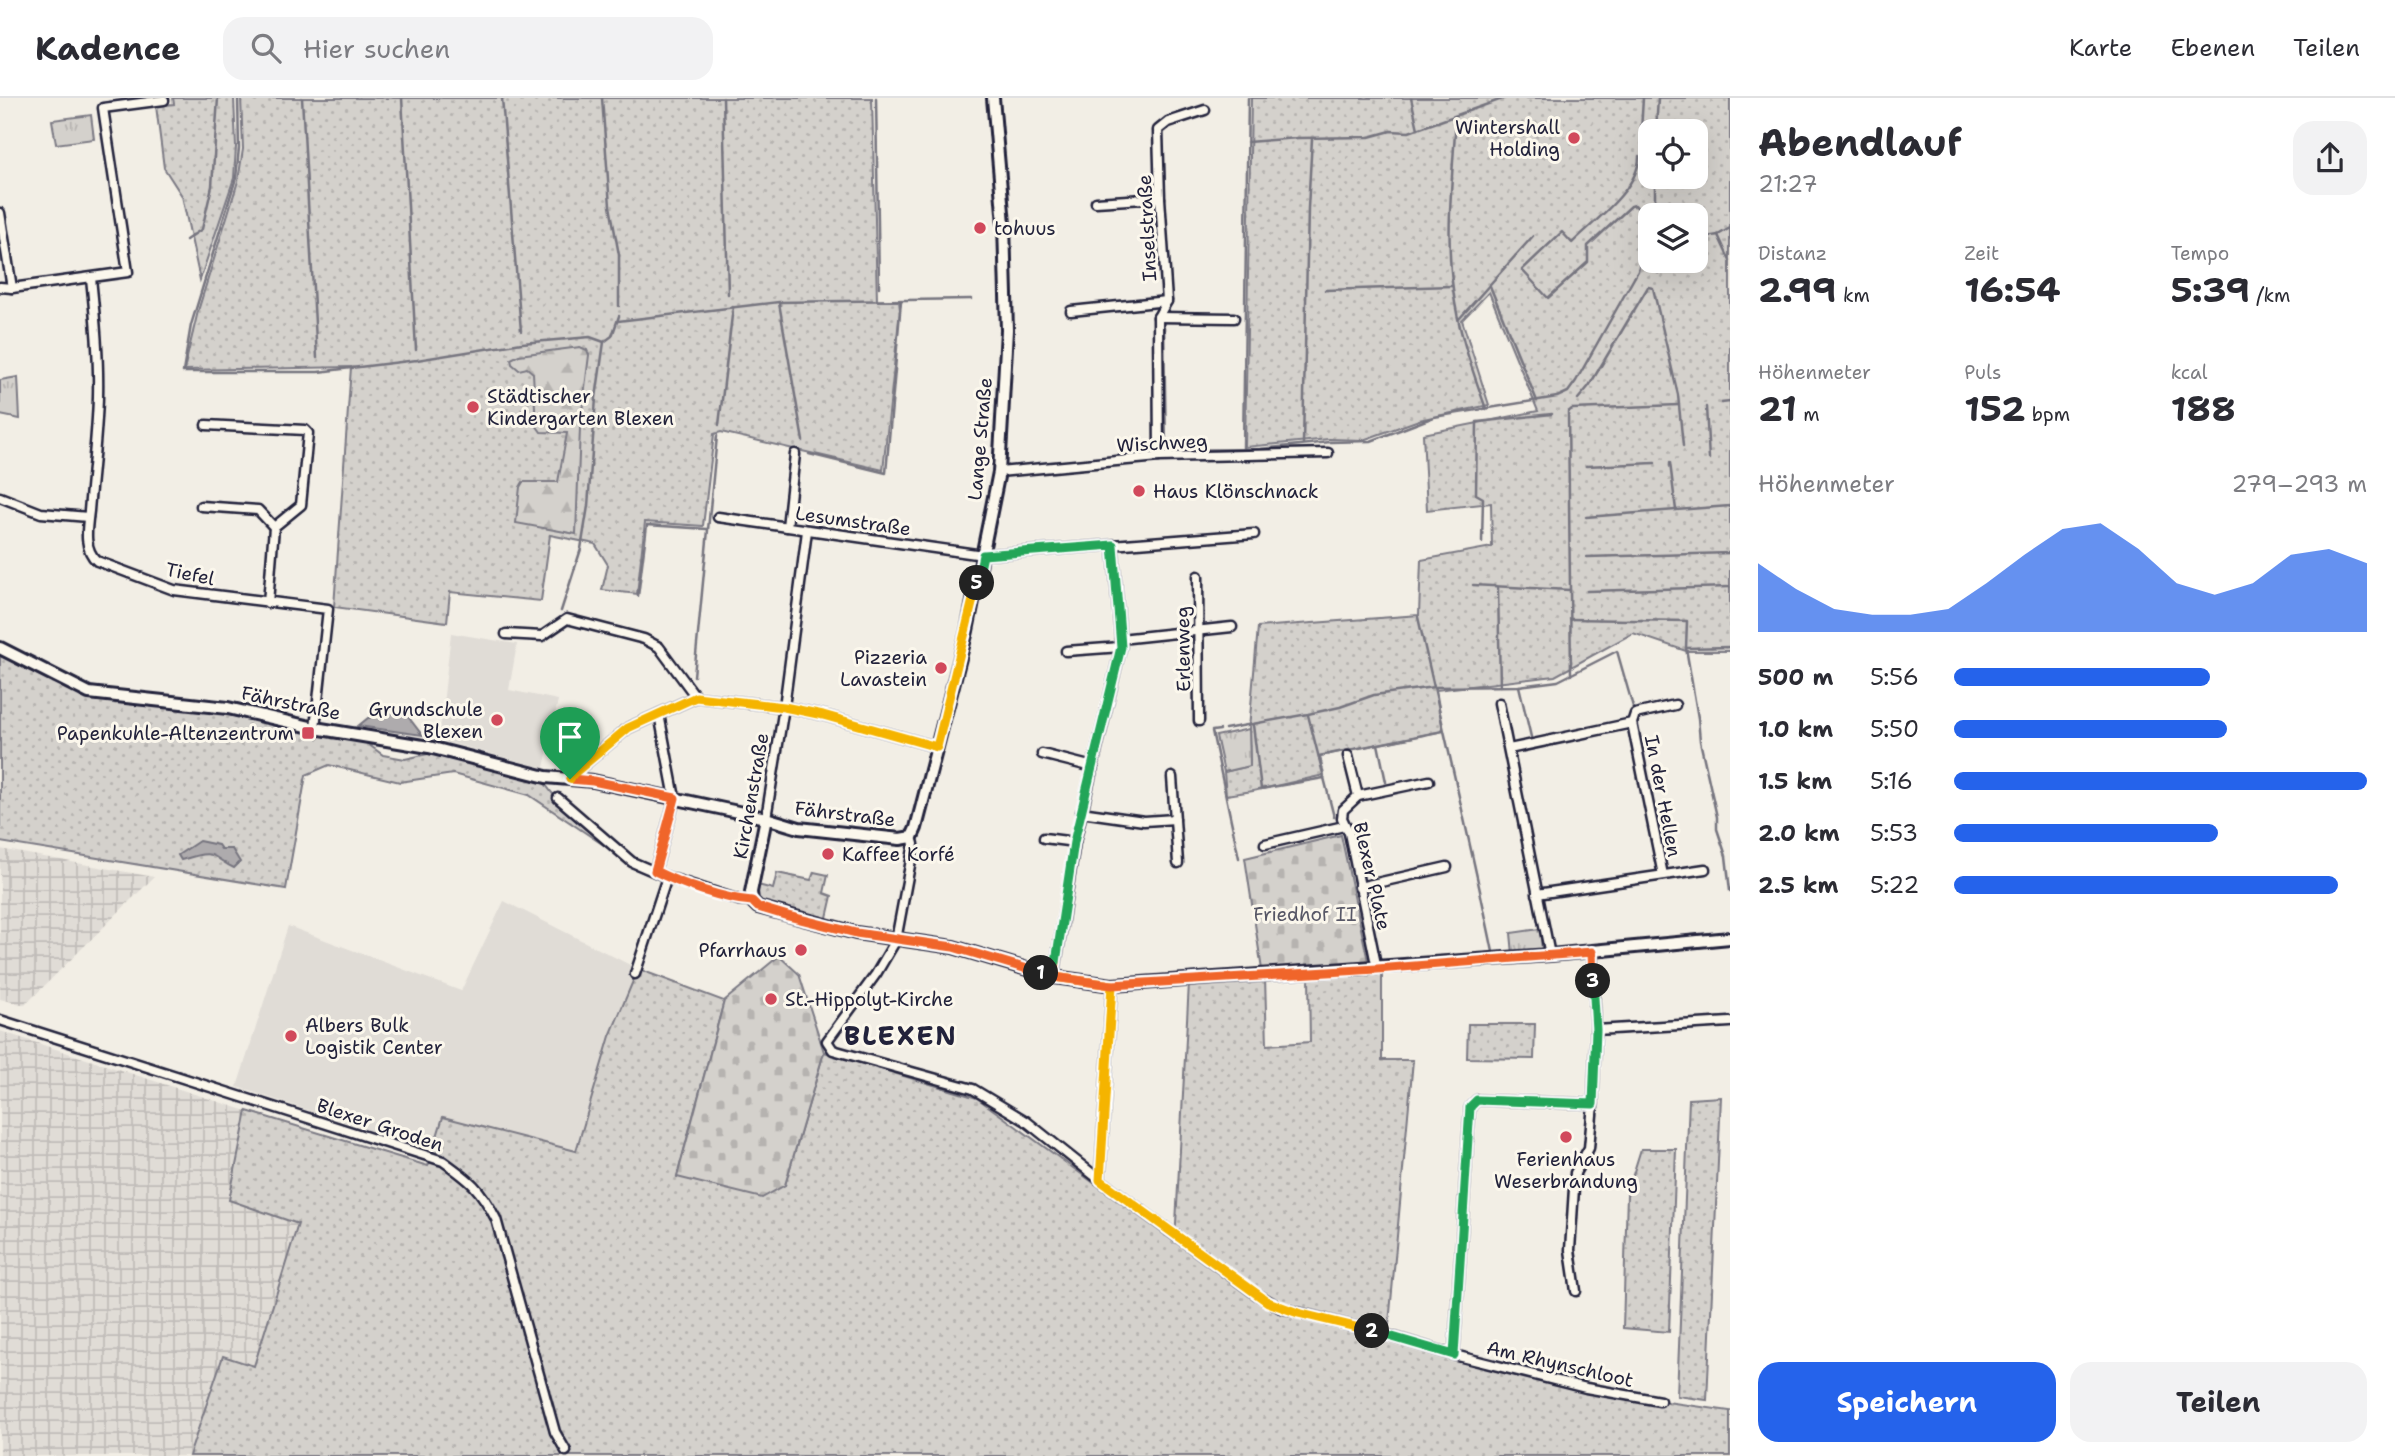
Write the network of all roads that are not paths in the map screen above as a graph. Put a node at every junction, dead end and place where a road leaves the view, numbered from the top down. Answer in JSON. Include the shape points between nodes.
{"nodes":[{"id":1,"x":993,"y":98,"type":"edge"},
{"id":2,"x":164,"y":100,"type":"dead end"},
{"id":3,"x":1205,"y":110,"type":"dead end"},
{"id":4,"x":1160,"y":198,"type":"junction"},
{"id":5,"x":1096,"y":202,"type":"dead end"},
{"id":6,"x":0,"y":213,"type":"edge"},
{"id":7,"x":91,"y":278,"type":"junction"},
{"id":8,"x":0,"y":287,"type":"edge"},
{"id":9,"x":12,"y":288,"type":"junction"},
{"id":10,"x":1167,"y":301,"type":"junction"},
{"id":11,"x":1071,"y":311,"type":"dead end"},
{"id":12,"x":1158,"y":317,"type":"junction"},
{"id":13,"x":1234,"y":318,"type":"dead end"},
{"id":14,"x":206,"y":425,"type":"dead end"},
{"id":15,"x":1328,"y":453,"type":"dead end"},
{"id":16,"x":795,"y":454,"type":"dead end"},
{"id":17,"x":1159,"y":457,"type":"junction"},
{"id":18,"x":999,"y":472,"type":"junction"},
{"id":19,"x":0,"y":498,"type":"edge"},
{"id":20,"x":201,"y":506,"type":"dead end"},
{"id":21,"x":88,"y":517,"type":"junction"},
{"id":22,"x":718,"y":517,"type":"dead end"},
{"id":23,"x":274,"y":527,"type":"junction"},
{"id":24,"x":787,"y":527,"type":"junction"},
{"id":25,"x":807,"y":531,"type":"junction"},
{"id":26,"x":1254,"y":534,"type":"dead end"},
{"id":27,"x":1113,"y":545,"type":"junction"},
{"id":28,"x":983,"y":555,"type":"junction"},
{"id":29,"x":1198,"y":576,"type":"dead end"},
{"id":30,"x":268,"y":603,"type":"junction"},
{"id":31,"x":1232,"y":627,"type":"dead end"},
{"id":32,"x":1198,"y":629,"type":"junction"},
{"id":33,"x":506,"y":634,"type":"dead end"},
{"id":34,"x":1121,"y":643,"type":"junction"},
{"id":35,"x":0,"y":648,"type":"edge"},
{"id":36,"x":1066,"y":651,"type":"dead end"},
{"id":37,"x":696,"y":697,"type":"junction"},
{"id":38,"x":1499,"y":703,"type":"dead end"},
{"id":39,"x":1675,"y":705,"type":"dead end"},
{"id":40,"x":784,"y":707,"type":"junction"},
{"id":41,"x":659,"y":714,"type":"junction"},
{"id":42,"x":1199,"y":721,"type":"dead end"},
{"id":43,"x":1632,"y":723,"type":"junction"},
{"id":44,"x":315,"y":728,"type":"junction"},
{"id":45,"x":937,"y":747,"type":"junction"},
{"id":46,"x":1509,"y":749,"type":"junction"},
{"id":47,"x":1042,"y":754,"type":"dead end"},
{"id":48,"x":1348,"y":756,"type":"dead end"},
{"id":49,"x":1093,"y":767,"type":"junction"},
{"id":50,"x":1172,"y":777,"type":"dead end"},
{"id":51,"x":570,"y":779,"type":"junction"},
{"id":52,"x":1429,"y":781,"type":"dead end"},
{"id":53,"x":1358,"y":796,"type":"junction"},
{"id":54,"x":558,"y":798,"type":"dead end"},
{"id":55,"x":675,"y":798,"type":"junction"},
{"id":56,"x":1081,"y":812,"type":"junction"},
{"id":57,"x":766,"y":818,"type":"junction"},
{"id":58,"x":1175,"y":819,"type":"junction"},
{"id":59,"x":1345,"y":826,"type":"junction"},
{"id":60,"x":912,"y":837,"type":"junction"},
{"id":61,"x":1044,"y":838,"type":"dead end"},
{"id":62,"x":1074,"y":842,"type":"junction"},
{"id":63,"x":1265,"y":844,"type":"dead end"},
{"id":64,"x":1178,"y":863,"type":"dead end"},
{"id":65,"x":1447,"y":867,"type":"dead end"},
{"id":66,"x":1704,"y":869,"type":"dead end"},
{"id":67,"x":655,"y":871,"type":"junction"},
{"id":68,"x":1663,"y":875,"type":"junction"},
{"id":69,"x":667,"y":877,"type":"junction"},
{"id":70,"x":1359,"y":887,"type":"junction"},
{"id":71,"x":1537,"y":894,"type":"junction"},
{"id":72,"x":752,"y":901,"type":"junction"},
{"id":73,"x":1730,"y":938,"type":"edge"},
{"id":74,"x":896,"y":940,"type":"junction"},
{"id":75,"x":1592,"y":952,"type":"junction"},
{"id":76,"x":1550,"y":955,"type":"junction"},
{"id":77,"x":1377,"y":969,"type":"junction"},
{"id":78,"x":635,"y":974,"type":"dead end"},
{"id":79,"x":1054,"y":977,"type":"junction"},
{"id":80,"x":1112,"y":985,"type":"junction"},
{"id":81,"x":0,"y":1020,"type":"edge"},
{"id":82,"x":1730,"y":1022,"type":"edge"},
{"id":83,"x":1596,"y":1030,"type":"junction"},
{"id":84,"x":827,"y":1041,"type":"joint"},
{"id":85,"x":1593,"y":1104,"type":"junction"},
{"id":86,"x":1100,"y":1180,"type":"junction"},
{"id":87,"x":1576,"y":1291,"type":"dead end"},
{"id":88,"x":1454,"y":1355,"type":"junction"},
{"id":89,"x":1660,"y":1401,"type":"dead end"},
{"id":90,"x":566,"y":1451,"type":"dead end"}],
"edges":[{"from":1,"to":18,"type":"street","name":"Lange Straße","via":[[1007,330]]},
{"from":2,"to":7,"type":"street","via":[[103,108],[128,272]]},
{"from":3,"to":4,"type":"street","name":"Inselstraße","via":[[1168,122],[1158,131]]},
{"from":4,"to":5,"type":"street"},
{"from":4,"to":10,"type":"street","name":"Inselstraße"},
{"from":6,"to":9,"type":"street"},
{"from":7,"to":9,"type":"street"},
{"from":7,"to":21,"type":"street","name":"Tiefel","via":[[98,398]]},
{"from":8,"to":9,"type":"street"},
{"from":10,"to":11,"type":"street"},
{"from":10,"to":12,"type":"street","name":"Inselstraße"},
{"from":12,"to":13,"type":"street"},
{"from":12,"to":17,"type":"street","name":"Inselstraße"},
{"from":14,"to":23,"type":"street","via":[[308,433],[300,505]]},
{"from":15,"to":17,"type":"street","name":"Wischweg"},
{"from":16,"to":24,"type":"street"},
{"from":17,"to":18,"type":"street","name":"Wischweg"},
{"from":18,"to":28,"type":"street","name":"Lange Straße"},
{"from":19,"to":21,"type":"street","via":[[41,513]]},
{"from":20,"to":23,"type":"street","via":[[258,510]]},
{"from":21,"to":30,"type":"street","name":"Tiefel","via":[[87,548],[97,562],[174,590]]},
{"from":22,"to":24,"type":"street","name":"Lesumstraße"},
{"from":23,"to":30,"type":"street"},
{"from":24,"to":25,"type":"street","name":"Lesumstraße"},
{"from":25,"to":28,"type":"street","name":"Lesumstraße"},
{"from":25,"to":40,"type":"street","name":"Kirchenstraße"},
{"from":26,"to":27,"type":"street","name":"Lesumstraße"},
{"from":27,"to":28,"type":"street","name":"Lesumstraße"},
{"from":27,"to":34,"type":"street"},
{"from":28,"to":45,"type":"street","name":"Lange Straße"},
{"from":29,"to":32,"type":"street","name":"Erlenweg"},
{"from":30,"to":44,"type":"street","name":"Tiefel","via":[[328,610]]},
{"from":31,"to":32,"type":"street"},
{"from":32,"to":34,"type":"street"},
{"from":32,"to":42,"type":"street","name":"Erlenweg"},
{"from":33,"to":37,"type":"street","via":[[542,636],[568,619],[644,639],[659,647]]},
{"from":34,"to":36,"type":"street"},
{"from":34,"to":49,"type":"street"},
{"from":35,"to":44,"type":"street","name":"Fährstraße","via":[[89,693],[228,708]]},
{"from":37,"to":40,"type":"street"},
{"from":37,"to":41,"type":"street"},
{"from":38,"to":46,"type":"street"},
{"from":39,"to":43,"type":"street","name":"In der Hellen","via":[[1635,714]]},
{"from":40,"to":45,"type":"street"},
{"from":40,"to":57,"type":"street","name":"Kirchenstraße"},
{"from":41,"to":51,"type":"street","via":[[628,728]]},
{"from":41,"to":55,"type":"street"},
{"from":43,"to":46,"type":"street","name":"In der Hellen"},
{"from":43,"to":68,"type":"street","name":"In der Hellen"},
{"from":44,"to":51,"type":"street","name":"Fährstraße","via":[[429,747]]},
{"from":45,"to":60,"type":"street","name":"Lange Straße"},
{"from":46,"to":71,"type":"street"},
{"from":47,"to":49,"type":"street"},
{"from":48,"to":53,"type":"street","name":"Blexer Plate"},
{"from":49,"to":56,"type":"street"},
{"from":50,"to":58,"type":"street"},
{"from":51,"to":55,"type":"street","name":"Fährstraße"},
{"from":52,"to":53,"type":"street"},
{"from":53,"to":59,"type":"street","name":"Blexer Plate","via":[[1343,810]]},
{"from":54,"to":67,"type":"street","via":[[632,862]]},
{"from":55,"to":57,"type":"street","name":"Fährstraße"},
{"from":55,"to":67,"type":"street"},
{"from":56,"to":58,"type":"street","via":[[1144,821]]},
{"from":56,"to":62,"type":"street"},
{"from":57,"to":60,"type":"street","name":"Fährstraße","via":[[816,831]]},
{"from":57,"to":72,"type":"street","name":"Kirchenstraße"},
{"from":58,"to":64,"type":"street"},
{"from":59,"to":63,"type":"street"},
{"from":59,"to":70,"type":"street","name":"Blexer Plate"},
{"from":60,"to":74,"type":"street","name":"Lange Straße"},
{"from":61,"to":62,"type":"street"},
{"from":62,"to":79,"type":"street"},
{"from":65,"to":70,"type":"street"},
{"from":66,"to":68,"type":"street","name":"In der Hellen"},
{"from":67,"to":69,"type":"street"},
{"from":68,"to":71,"type":"street","name":"In der Hellen"},
{"from":69,"to":72,"type":"street"},
{"from":69,"to":78,"type":"street"},
{"from":70,"to":77,"type":"street","name":"Blexer Plate"},
{"from":71,"to":76,"type":"street"},
{"from":72,"to":74,"type":"street","via":[[788,916]]},
{"from":73,"to":75,"type":"street"},
{"from":74,"to":79,"type":"street","via":[[953,947]]},
{"from":74,"to":84,"type":"street","name":"Lange Straße"},
{"from":75,"to":76,"type":"street"},
{"from":75,"to":83,"type":"street"},
{"from":76,"to":77,"type":"street"},
{"from":77,"to":80,"type":"street"},
{"from":79,"to":80,"type":"street"},
{"from":80,"to":86,"type":"street"},
{"from":81,"to":90,"type":"street","name":"Blexer Groden","via":[[443,1161],[473,1182],[496,1219],[555,1432]]},
{"from":82,"to":83,"type":"street"},
{"from":83,"to":85,"type":"street"},
{"from":84,"to":86,"type":"street","name":"Am Rhynschloot","via":[[833,1050],[846,1055],[972,1089],[1026,1121]]},
{"from":85,"to":87,"type":"street","via":[[1589,1147],[1575,1173],[1570,1250]]},
{"from":85,"to":88,"type":"street","via":[[1477,1100],[1470,1107]]},
{"from":86,"to":88,"type":"street","name":"Am Rhynschloot","via":[[1268,1302]]},
{"from":88,"to":89,"type":"street","name":"Am Rhynschloot"}]}
